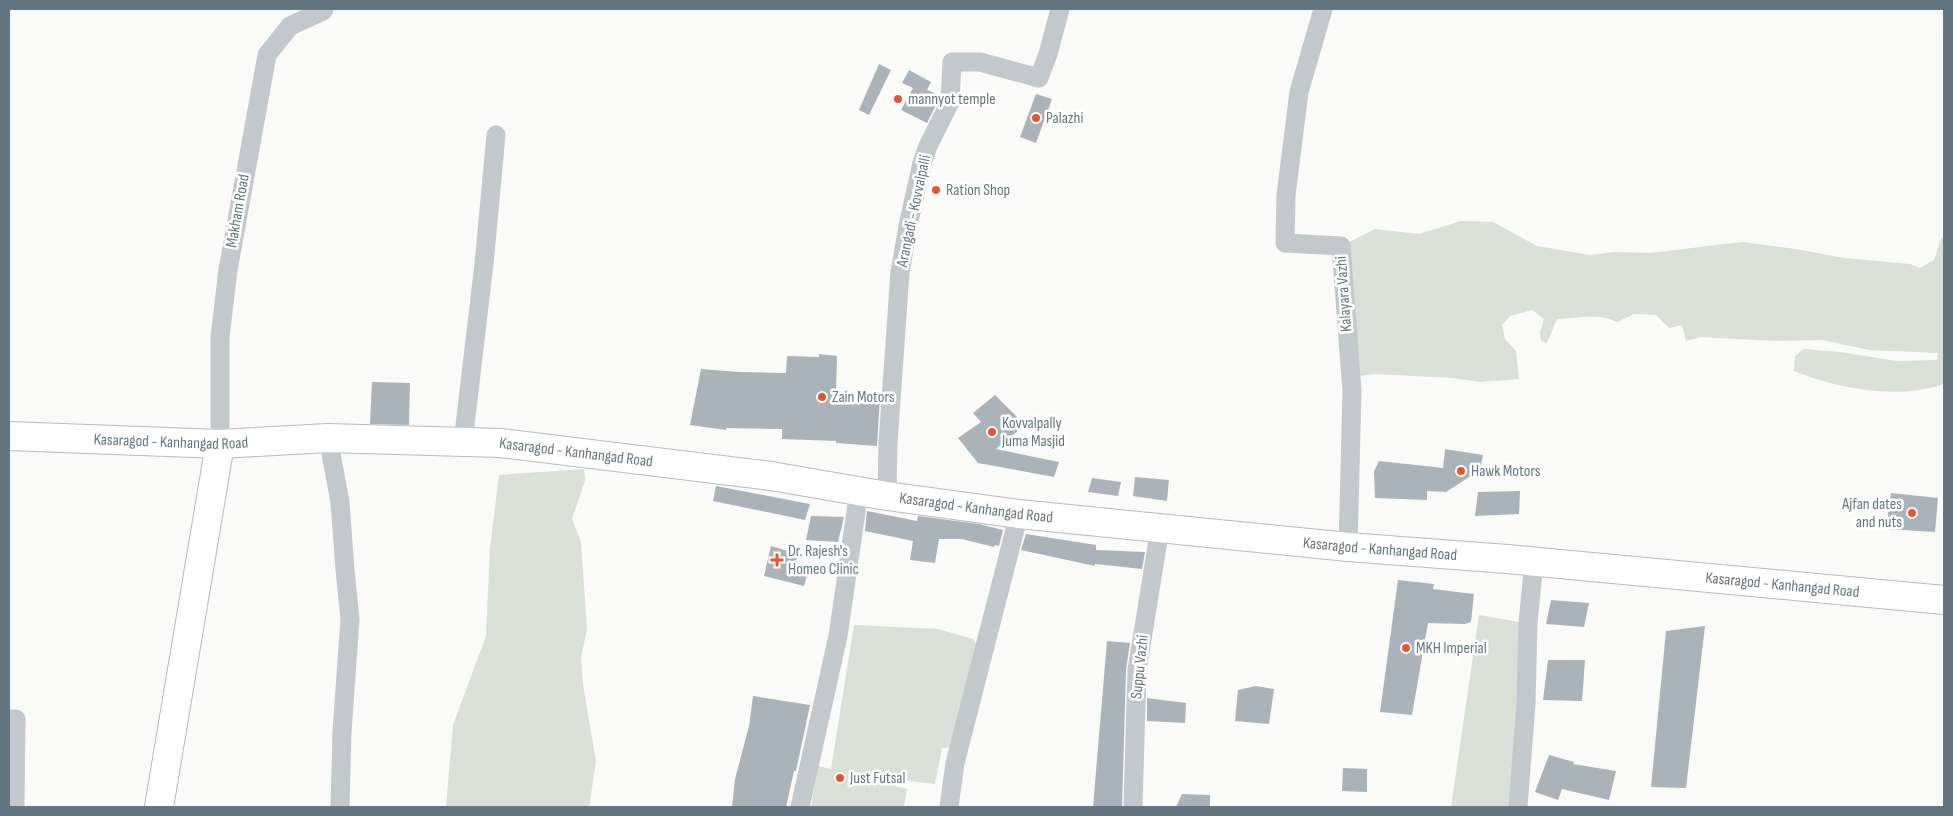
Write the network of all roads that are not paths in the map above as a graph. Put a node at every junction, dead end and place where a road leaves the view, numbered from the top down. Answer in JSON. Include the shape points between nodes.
{"nodes":[{"id":1,"x":324,"y":9,"type":"edge"},
{"id":2,"x":1060,"y":9,"type":"edge"},
{"id":3,"x":1323,"y":9,"type":"edge"},
{"id":4,"x":496,"y":135,"type":"dead end"},
{"id":5,"x":9,"y":436,"type":"edge"},
{"id":6,"x":328,"y":438,"type":"junction"},
{"id":7,"x":463,"y":442,"type":"junction"},
{"id":8,"x":220,"y":444,"type":"junction"},
{"id":9,"x":859,"y":492,"type":"junction"},
{"id":10,"x":887,"y":496,"type":"junction"},
{"id":11,"x":1019,"y":514,"type":"junction"},
{"id":12,"x":1160,"y":528,"type":"junction"},
{"id":13,"x":1348,"y":546,"type":"junction"},
{"id":14,"x":1534,"y":562,"type":"junction"},
{"id":15,"x":1944,"y":600,"type":"edge"},
{"id":16,"x":9,"y":719,"type":"edge"},
{"id":17,"x":9,"y":807,"type":"edge"},
{"id":18,"x":159,"y":807,"type":"edge"},
{"id":19,"x":340,"y":807,"type":"edge"},
{"id":20,"x":800,"y":807,"type":"edge"},
{"id":21,"x":949,"y":807,"type":"edge"},
{"id":22,"x":1133,"y":807,"type":"edge"},
{"id":23,"x":1518,"y":807,"type":"edge"}],
"edges":[{"from":1,"to":8,"type":"street","name":"Makham Road","via":[[290,26],[267,55],[224,298],[220,337]]},
{"from":2,"to":10,"type":"street","name":"Arangadi - Kovvalpalli","via":[[1039,78],[980,62],[952,62],[950,102],[922,163],[900,272]]},
{"from":3,"to":13,"type":"street","name":"Kalayara Vazhi","via":[[1299,92],[1286,195],[1285,243],[1341,246],[1352,391]]},
{"from":4,"to":7,"type":"street"},
{"from":5,"to":8,"type":"main road","name":"Kasaragod - Kanhangad Road"},
{"from":6,"to":7,"type":"main road","name":"Kasaragod - Kanhangad Road"},
{"from":6,"to":8,"type":"main road","name":"Kasaragod - Kanhangad Road"},
{"from":6,"to":19,"type":"street","via":[[340,502],[350,620]]},
{"from":7,"to":9,"type":"main road","name":"Kasaragod - Kanhangad Road","via":[[500,443],[771,476]]},
{"from":8,"to":18,"type":"main road"},
{"from":9,"to":10,"type":"main road","name":"Kasaragod - Kanhangad Road"},
{"from":9,"to":20,"type":"street","via":[[838,636]]},
{"from":10,"to":11,"type":"main road","name":"Kasaragod - Kanhangad Road"},
{"from":11,"to":12,"type":"main road","name":"Kasaragod - Kanhangad Road"},
{"from":11,"to":21,"type":"street","via":[[955,763]]},
{"from":12,"to":13,"type":"main road","name":"Kasaragod - Kanhangad Road"},
{"from":12,"to":22,"type":"street","name":"Suppu Vazhi","via":[[1137,670]]},
{"from":13,"to":14,"type":"main road","name":"Kasaragod - Kanhangad Road"},
{"from":14,"to":15,"type":"main road","name":"Kasaragod - Kanhangad Road"},
{"from":14,"to":23,"type":"street"},
{"from":16,"to":17,"type":"street","via":[[16,720],[15,807]]}]}
